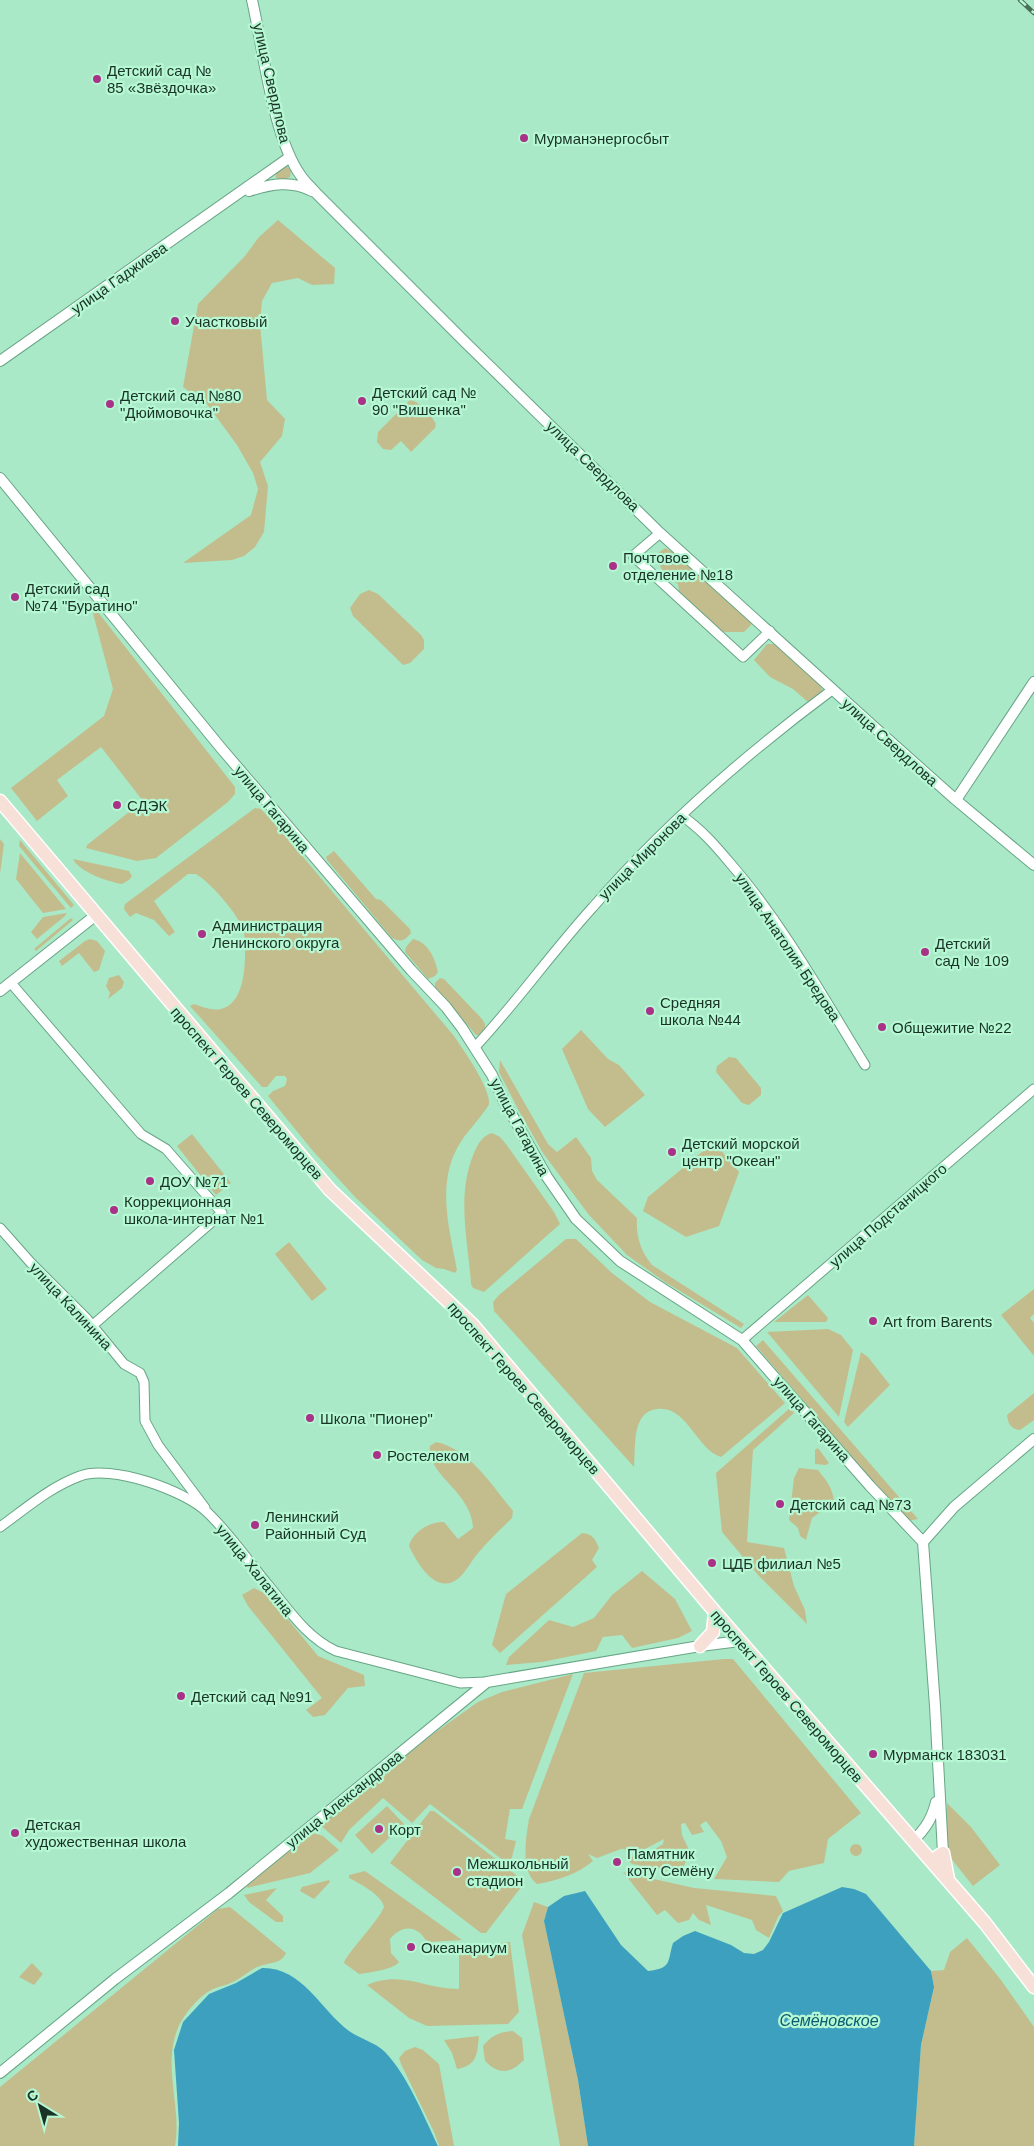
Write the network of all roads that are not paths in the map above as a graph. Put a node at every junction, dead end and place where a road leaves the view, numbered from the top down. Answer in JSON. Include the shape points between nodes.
{"nodes":[{"id":1,"x":252,"y":0,"type":"edge"},
{"id":2,"x":290,"y":157,"type":"junction"},
{"id":3,"x":316,"y":193,"type":"junction"},
{"id":4,"x":238,"y":195,"type":"junction"},
{"id":5,"x":0,"y":361,"type":"edge"},
{"id":6,"x":0,"y":478,"type":"edge"},
{"id":7,"x":660,"y":533,"type":"junction"},
{"id":8,"x":770,"y":631,"type":"junction"},
{"id":9,"x":1034,"y":682,"type":"edge"},
{"id":10,"x":832,"y":690,"type":"junction"},
{"id":11,"x":956,"y":800,"type":"junction"},
{"id":12,"x":0,"y":801,"type":"edge"},
{"id":13,"x":682,"y":816,"type":"junction"},
{"id":14,"x":1034,"y":865,"type":"edge"},
{"id":15,"x":96,"y":915,"type":"junction"},
{"id":16,"x":11,"y":983,"type":"junction"},
{"id":17,"x":0,"y":991,"type":"edge"},
{"id":18,"x":476,"y":1046,"type":"junction"},
{"id":19,"x":865,"y":1065,"type":"dead end"},
{"id":20,"x":1034,"y":1089,"type":"edge"},
{"id":21,"x":0,"y":1228,"type":"edge"},
{"id":22,"x":92,"y":1325,"type":"junction"},
{"id":23,"x":742,"y":1340,"type":"junction"},
{"id":24,"x":1034,"y":1439,"type":"edge"},
{"id":25,"x":207,"y":1511,"type":"junction"},
{"id":26,"x":0,"y":1527,"type":"edge"},
{"id":27,"x":923,"y":1542,"type":"junction"},
{"id":28,"x":715,"y":1612,"type":"junction"},
{"id":29,"x":740,"y":1641,"type":"junction"},
{"id":30,"x":700,"y":1646,"type":"junction"},
{"id":31,"x":486,"y":1682,"type":"junction"},
{"id":32,"x":940,"y":1789,"type":"junction"},
{"id":33,"x":913,"y":1841,"type":"junction"},
{"id":34,"x":943,"y":1853,"type":"junction"},
{"id":35,"x":931,"y":1861,"type":"junction"},
{"id":36,"x":949,"y":1882,"type":"junction"},
{"id":37,"x":1034,"y":1987,"type":"edge"},
{"id":38,"x":0,"y":2074,"type":"edge"}],
"edges":[{"from":1,"to":2,"type":"street","name":"улица Свердлова","via":[[278,121]]},
{"from":2,"to":3,"type":"street","name":"улица Свердлова"},
{"from":2,"to":4,"type":"street","name":"улица Гаджиева"},
{"from":3,"to":4,"type":"street","name":"улица Гаджиева","via":[[289,184],[258,188]]},
{"from":3,"to":7,"type":"street","name":"улица Свердлова"},
{"from":4,"to":5,"type":"street","name":"улица Гаджиева"},
{"from":6,"to":18,"type":"street","name":"улица Гагарина","via":[[221,748]]},
{"from":7,"to":8,"type":"street","name":"улица Свердлова"},
{"from":7,"to":8,"type":"street","via":[[633,556],[743,658]]},
{"from":8,"to":10,"type":"street","name":"улица Свердлова"},
{"from":9,"to":11,"type":"street"},
{"from":10,"to":11,"type":"street","name":"улица Свердлова"},
{"from":10,"to":13,"type":"street","name":"улица Миронова","via":[[751,751]]},
{"from":11,"to":14,"type":"street","name":"улица Свердлова"},
{"from":12,"to":15,"type":"main road","name":"проспект Героев Североморцев"},
{"from":13,"to":18,"type":"street","name":"улица Миронова","via":[[593,906]]},
{"from":13,"to":19,"type":"street","name":"улица Анатолия Бредова","via":[[699,827],[747,883]]},
{"from":15,"to":16,"type":"street"},
{"from":15,"to":28,"type":"main road","name":"проспект Героев Североморцев","via":[[330,1190],[473,1325]]},
{"from":16,"to":17,"type":"street"},
{"from":16,"to":22,"type":"street","via":[[141,1134],[166,1149],[222,1213]]},
{"from":18,"to":23,"type":"street","name":"улица Гагарина","via":[[547,1177],[582,1226],[620,1261]]},
{"from":20,"to":23,"type":"street","name":"улица Подстаницкого"},
{"from":21,"to":22,"type":"street","name":"улица Калинина"},
{"from":22,"to":25,"type":"street","name":"улица Калинина","via":[[124,1364],[140,1374],[144,1382],[145,1422]]},
{"from":23,"to":27,"type":"street","name":"улица Гагарина"},
{"from":24,"to":27,"type":"street","via":[[954,1508]]},
{"from":25,"to":26,"type":"street","name":"улица Халатина","via":[[169,1489],[101,1472],[81,1475],[54,1489]]},
{"from":25,"to":31,"type":"street","name":"улица Халатина","via":[[298,1622],[322,1645],[460,1683]]},
{"from":27,"to":32,"type":"street"},
{"from":28,"to":29,"type":"main road","name":"проспект Героев Североморцев"},
{"from":28,"to":30,"type":"main road","via":[[713,1632]]},
{"from":29,"to":30,"type":"street","name":"улица Александрова"},
{"from":29,"to":33,"type":"main road","name":"проспект Героев Североморцев"},
{"from":30,"to":31,"type":"street","name":"улица Александрова"},
{"from":31,"to":38,"type":"street","name":"улица Александрова","via":[[229,1893],[115,1979]]},
{"from":32,"to":33,"type":"street","via":[[933,1816]]},
{"from":32,"to":34,"type":"street"},
{"from":33,"to":35,"type":"main road","name":"проспект Героев Североморцев"},
{"from":34,"to":35,"type":"main road"},
{"from":34,"to":36,"type":"main road"},
{"from":35,"to":36,"type":"main road","name":"проспект Героев Североморцев"},
{"from":36,"to":37,"type":"main road","name":"проспект Героев Североморцев"}]}
